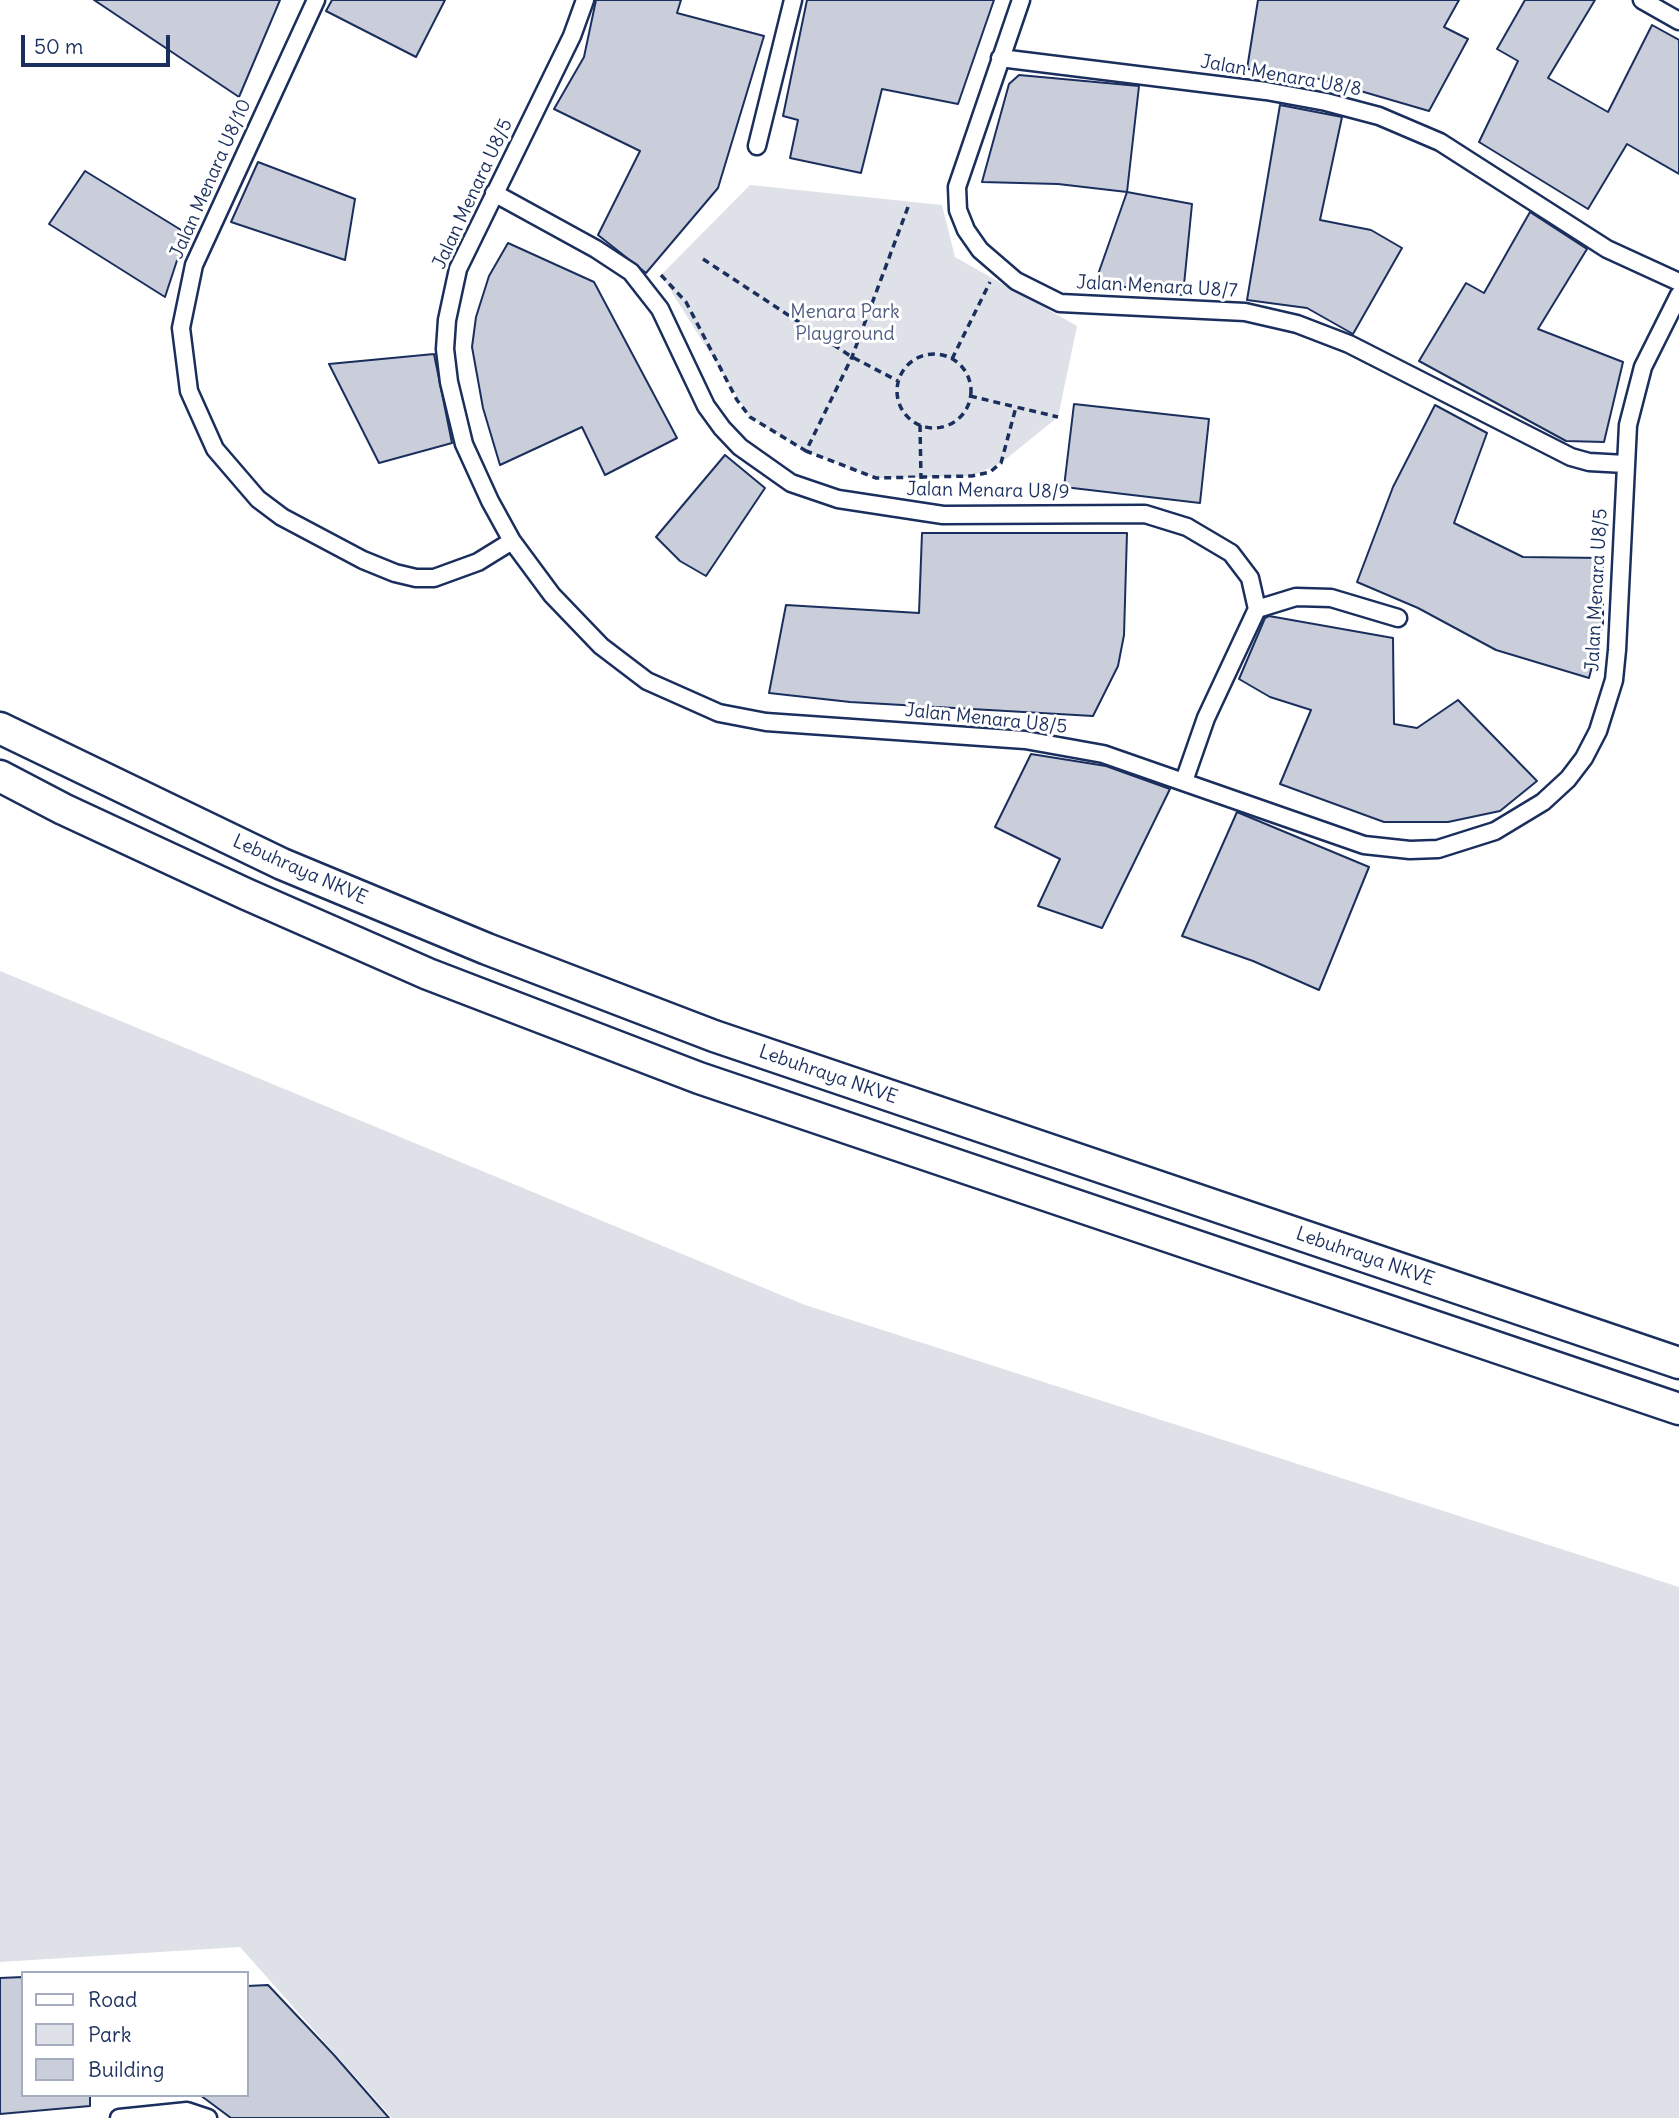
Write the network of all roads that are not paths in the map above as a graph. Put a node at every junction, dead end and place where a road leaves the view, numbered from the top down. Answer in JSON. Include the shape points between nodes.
{"nodes":[{"id":1,"x":316,"y":0,"type":"edge"},
{"id":2,"x":585,"y":0,"type":"edge"},
{"id":3,"x":793,"y":0,"type":"edge"},
{"id":4,"x":1021,"y":0,"type":"edge"},
{"id":5,"x":1642,"y":0,"type":"edge"},
{"id":6,"x":1679,"y":21,"type":"edge"},
{"id":7,"x":1000,"y":58,"type":"junction"},
{"id":8,"x":757,"y":146,"type":"dead end"},
{"id":9,"x":494,"y":193,"type":"junction"},
{"id":10,"x":1679,"y":282,"type":"edge"},
{"id":11,"x":1679,"y":295,"type":"edge"},
{"id":12,"x":1625,"y":464,"type":"junction"},
{"id":13,"x":512,"y":541,"type":"junction"},
{"id":14,"x":1257,"y":609,"type":"junction"},
{"id":15,"x":1398,"y":618,"type":"dead end"},
{"id":16,"x":0,"y":728,"type":"edge"},
{"id":17,"x":0,"y":776,"type":"edge"},
{"id":18,"x":1184,"y":781,"type":"junction"},
{"id":19,"x":1679,"y":1363,"type":"edge"},
{"id":20,"x":1679,"y":1409,"type":"edge"},
{"id":21,"x":119,"y":2118,"type":"edge"},
{"id":22,"x":208,"y":2118,"type":"edge"}],
"edges":[{"from":1,"to":13,"type":"street","name":"Jalan Menara U8/10","via":[[194,265],[181,328],[189,391],[215,449],[258,499],[282,517],[363,560],[415,578],[433,578],[478,562]]},
{"from":2,"to":9,"type":"street","name":"Jalan Menara U8/5","via":[[572,36]]},
{"from":3,"to":8,"type":"street"},
{"from":4,"to":7,"type":"street","name":"Jalan Menara U8/7"},
{"from":5,"to":6,"type":"street"},
{"from":7,"to":10,"type":"street","name":"Jalan Menara U8/8","via":[[1266,91],[1379,116],[1440,142],[1607,249]]},
{"from":7,"to":12,"type":"street","name":"Jalan Menara U8/7","via":[[957,187],[958,210],[966,230],[997,267],[1038,294],[1060,303],[1245,312],[1297,324],[1349,344],[1572,457],[1589,463]]},
{"from":9,"to":13,"type":"street","name":"Jalan Menara U8/5","via":[[458,270],[445,349],[464,444]]},
{"from":9,"to":14,"type":"street","name":"Jalan Menara U8/9","via":[[631,272],[660,309],[706,406],[722,428],[791,483],[838,499],[943,515],[1146,514],[1187,527],[1231,553],[1250,578]]},
{"from":11,"to":12,"type":"street","name":"Jalan Menara U8/5","via":[[1643,367],[1628,425]]},
{"from":12,"to":18,"type":"street","name":"Jalan Menara U8/5","via":[[1614,680],[1584,758],[1543,802],[1495,831],[1438,849],[1410,850],[1340,838]]},
{"from":13,"to":18,"type":"street","name":"Jalan Menara U8/5","via":[[552,595],[601,646],[647,681],[719,713],[766,722],[1026,740],[1103,754]]},
{"from":14,"to":15,"type":"street","via":[[1296,597],[1331,598]]},
{"from":14,"to":18,"type":"street","via":[[1206,718]]},
{"from":16,"to":19,"type":"highway","name":"Lebuhraya NKVE","via":[[282,864],[714,1036]]},
{"from":17,"to":20,"type":"highway","via":[[197,871],[428,974],[699,1078]]},
{"from":21,"to":22,"type":"street","via":[[187,2111]]}]}
